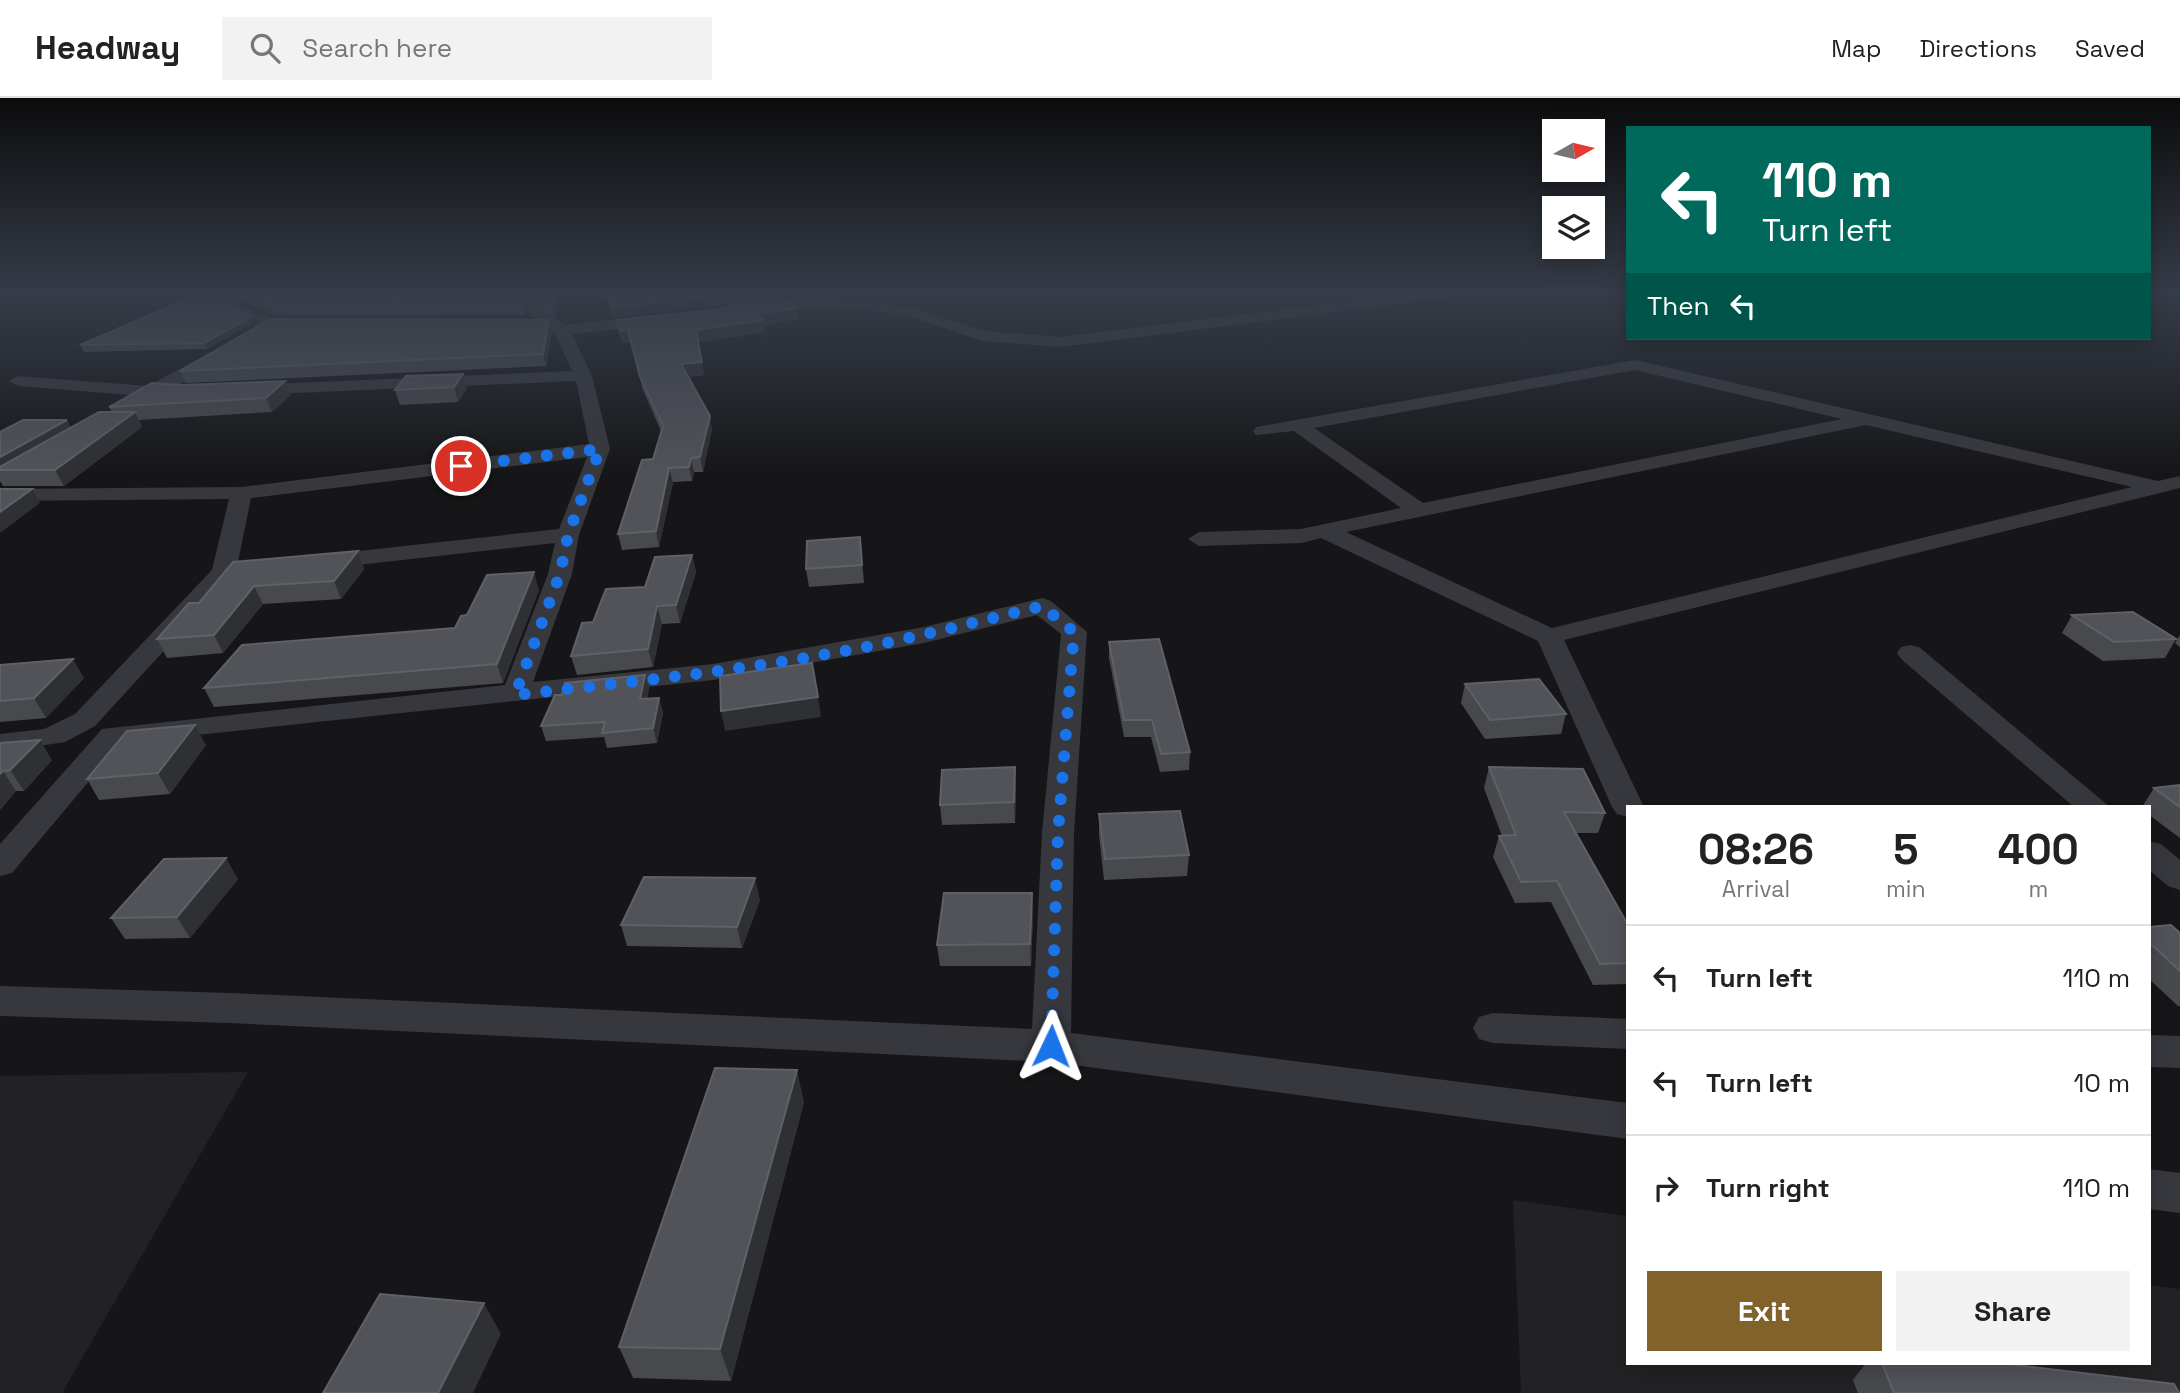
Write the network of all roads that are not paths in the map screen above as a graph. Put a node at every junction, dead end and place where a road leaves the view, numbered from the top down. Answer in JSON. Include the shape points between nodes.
{"nodes":[{"id":1,"x":219,"y":352,"type":"edge"},
{"id":2,"x":570,"y":352,"type":"edge"},
{"id":3,"x":583,"y":376,"type":"junction"},
{"id":4,"x":0,"y":378,"type":"edge"},
{"id":5,"x":18,"y":381,"type":"junction"},
{"id":6,"x":0,"y":388,"type":"edge"},
{"id":7,"x":229,"y":390,"type":"edge"},
{"id":8,"x":151,"y":391,"type":"junction"},
{"id":9,"x":188,"y":392,"type":"edge"},
{"id":10,"x":116,"y":412,"type":"edge"},
{"id":11,"x":1870,"y":418,"type":"junction"},
{"id":12,"x":1296,"y":424,"type":"junction"},
{"id":13,"x":1263,"y":430,"type":"dead end"},
{"id":14,"x":600,"y":449,"type":"junction"},
{"id":15,"x":2180,"y":482,"type":"edge"},
{"id":16,"x":2153,"y":486,"type":"junction"},
{"id":17,"x":241,"y":493,"type":"junction"},
{"id":18,"x":0,"y":495,"type":"edge"},
{"id":19,"x":1419,"y":510,"type":"junction"},
{"id":20,"x":1323,"y":530,"type":"junction"},
{"id":21,"x":568,"y":535,"type":"junction"},
{"id":22,"x":1199,"y":539,"type":"dead end"},
{"id":23,"x":293,"y":565,"type":"edge"},
{"id":24,"x":252,"y":569,"type":"edge"},
{"id":25,"x":224,"y":572,"type":"junction"},
{"id":26,"x":1549,"y":636,"type":"junction"},
{"id":27,"x":1910,"y":653,"type":"dead end"},
{"id":28,"x":515,"y":695,"type":"junction"},
{"id":29,"x":0,"y":743,"type":"edge"},
{"id":30,"x":1627,"y":805,"type":"edge"},
{"id":31,"x":2092,"y":805,"type":"edge"},
{"id":32,"x":2151,"y":854,"type":"edge"},
{"id":33,"x":0,"y":865,"type":"edge"},
{"id":34,"x":2180,"y":878,"type":"edge"},
{"id":35,"x":0,"y":1001,"type":"edge"},
{"id":36,"x":1493,"y":1028,"type":"dead end"},
{"id":37,"x":1626,"y":1034,"type":"edge"},
{"id":38,"x":1051,"y":1046,"type":"junction"},
{"id":39,"x":2151,"y":1051,"type":"edge"},
{"id":40,"x":2180,"y":1052,"type":"edge"},
{"id":41,"x":1626,"y":1121,"type":"edge"},
{"id":42,"x":2151,"y":1189,"type":"edge"},
{"id":43,"x":2180,"y":1193,"type":"edge"}],
"edges":[{"from":1,"to":8,"type":"street"},
{"from":2,"to":3,"type":"street"},
{"from":3,"to":7,"type":"street"},
{"from":3,"to":14,"type":"street"},
{"from":4,"to":5,"type":"street"},
{"from":5,"to":6,"type":"street"},
{"from":5,"to":8,"type":"street"},
{"from":8,"to":9,"type":"street"},
{"from":8,"to":10,"type":"street"},
{"from":11,"to":12,"type":"street","via":[[1635,365]]},
{"from":11,"to":16,"type":"street"},
{"from":11,"to":19,"type":"street"},
{"from":12,"to":13,"type":"street"},
{"from":12,"to":19,"type":"street"},
{"from":14,"to":17,"type":"street"},
{"from":14,"to":21,"type":"street"},
{"from":15,"to":16,"type":"street"},
{"from":16,"to":26,"type":"street"},
{"from":17,"to":18,"type":"street"},
{"from":17,"to":25,"type":"street"},
{"from":19,"to":20,"type":"street"},
{"from":20,"to":22,"type":"street","via":[[1302,536]]},
{"from":20,"to":26,"type":"street"},
{"from":21,"to":23,"type":"street"},
{"from":21,"to":28,"type":"street","via":[[560,574]]},
{"from":24,"to":25,"type":"street"},
{"from":25,"to":29,"type":"street","via":[[85,720],[67,733]]},
{"from":26,"to":30,"type":"street"},
{"from":27,"to":31,"type":"street"},
{"from":28,"to":33,"type":"street","via":[[112,735]]},
{"from":28,"to":38,"type":"street","via":[[832,654],[1042,606],[1074,632],[1058,833]]},
{"from":32,"to":34,"type":"street"},
{"from":35,"to":38,"type":"street"},
{"from":36,"to":37,"type":"street"},
{"from":38,"to":41,"type":"street"},
{"from":39,"to":40,"type":"street"},
{"from":42,"to":43,"type":"street"}]}
